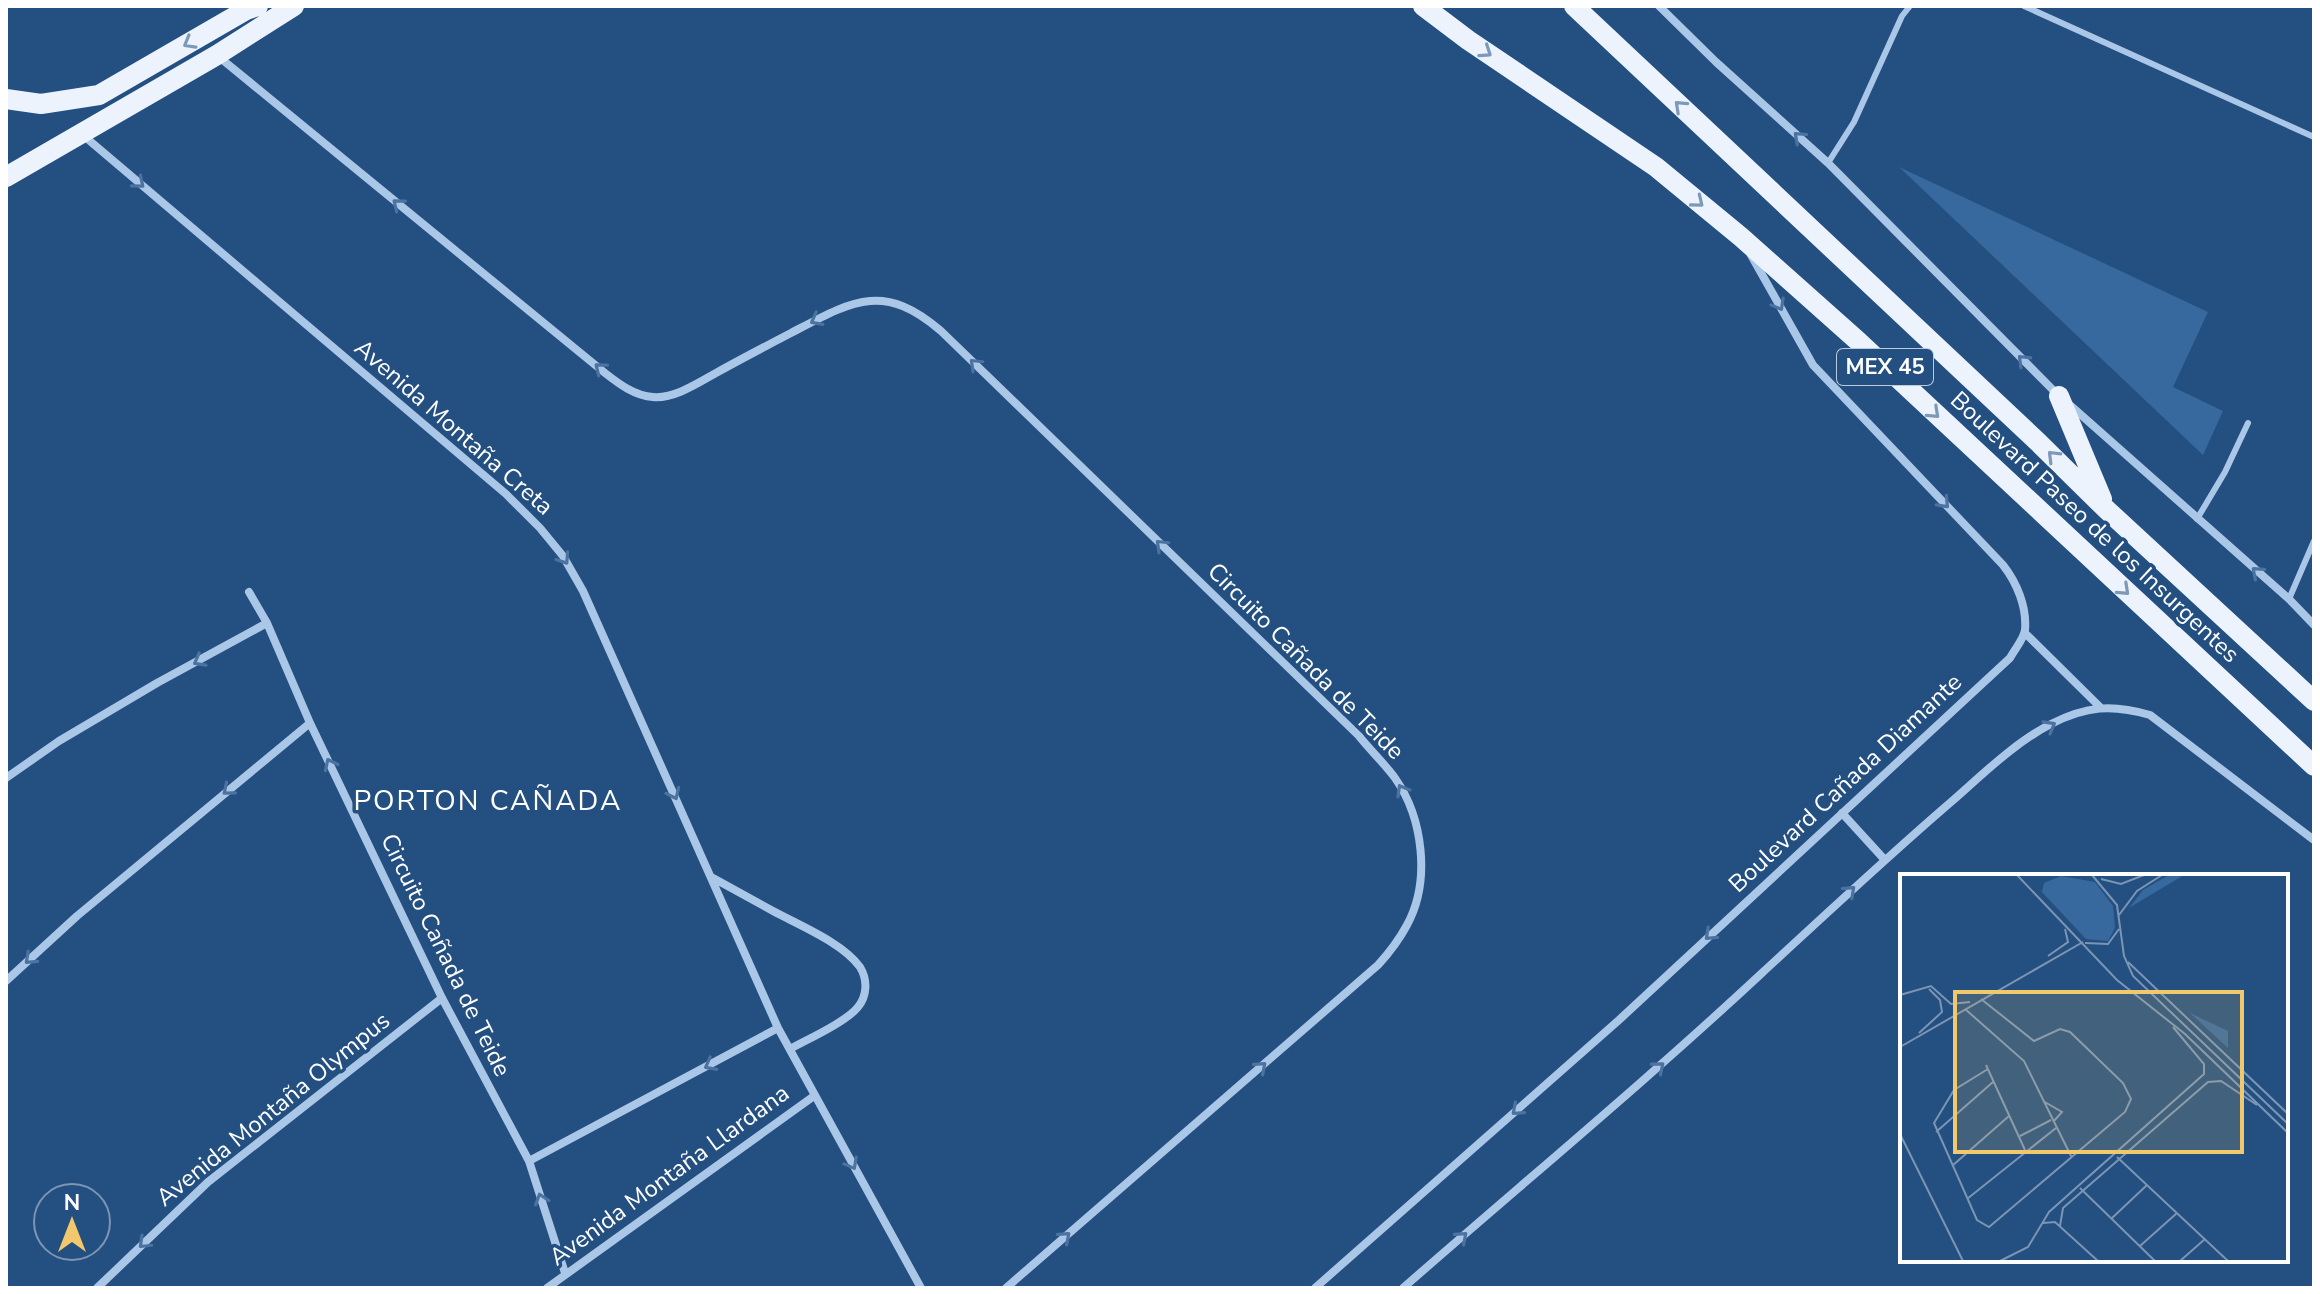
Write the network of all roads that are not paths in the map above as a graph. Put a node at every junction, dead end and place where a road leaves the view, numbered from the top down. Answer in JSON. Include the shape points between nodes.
{"nodes":[{"id":1,"x":258,"y":6,"type":"edge"},
{"id":2,"x":294,"y":6,"type":"edge"},
{"id":3,"x":1423,"y":6,"type":"edge"},
{"id":4,"x":1574,"y":6,"type":"edge"},
{"id":5,"x":1659,"y":6,"type":"edge"},
{"id":6,"x":1907,"y":6,"type":"edge"},
{"id":7,"x":2024,"y":6,"type":"edge"},
{"id":8,"x":217,"y":55,"type":"junction"},
{"id":9,"x":6,"y":99,"type":"edge"},
{"id":10,"x":80,"y":133,"type":"junction"},
{"id":11,"x":2314,"y":137,"type":"edge"},
{"id":12,"x":1828,"y":163,"type":"junction"},
{"id":13,"x":6,"y":177,"type":"edge"},
{"id":14,"x":1741,"y":237,"type":"junction"},
{"id":15,"x":2059,"y":396,"type":"junction"},
{"id":16,"x":2248,"y":423,"type":"dead end"},
{"id":17,"x":2107,"y":510,"type":"junction"},
{"id":18,"x":2197,"y":519,"type":"junction"},
{"id":19,"x":2314,"y":541,"type":"edge"},
{"id":20,"x":249,"y":592,"type":"dead end"},
{"id":21,"x":2289,"y":599,"type":"junction"},
{"id":22,"x":267,"y":623,"type":"junction"},
{"id":23,"x":2314,"y":625,"type":"edge"},
{"id":24,"x":2025,"y":633,"type":"junction"},
{"id":25,"x":2314,"y":701,"type":"edge"},
{"id":26,"x":2100,"y":707,"type":"junction"},
{"id":27,"x":310,"y":723,"type":"junction"},
{"id":28,"x":2314,"y":766,"type":"edge"},
{"id":29,"x":6,"y":778,"type":"edge"},
{"id":30,"x":1842,"y":813,"type":"junction"},
{"id":31,"x":2314,"y":840,"type":"edge"},
{"id":32,"x":1884,"y":859,"type":"junction"},
{"id":33,"x":713,"y":878,"type":"junction"},
{"id":34,"x":6,"y":981,"type":"edge"},
{"id":35,"x":442,"y":998,"type":"junction"},
{"id":36,"x":778,"y":1028,"type":"junction"},
{"id":37,"x":790,"y":1049,"type":"junction"},
{"id":38,"x":814,"y":1096,"type":"junction"},
{"id":39,"x":529,"y":1161,"type":"junction"},
{"id":40,"x":565,"y":1273,"type":"junction"},
{"id":41,"x":97,"y":1288,"type":"edge"},
{"id":42,"x":547,"y":1288,"type":"edge"},
{"id":43,"x":921,"y":1288,"type":"edge"},
{"id":44,"x":1006,"y":1288,"type":"edge"},
{"id":45,"x":1315,"y":1288,"type":"edge"},
{"id":46,"x":1403,"y":1288,"type":"edge"}],
"edges":[{"from":1,"to":9,"type":"main road","one_way":true,"via":[[99,95],[41,104]]},
{"from":2,"to":8,"type":"main road"},
{"from":3,"to":14,"type":"main road","name":"Boulevard Paseo de los Insurgentes","number":"MEX 45","one_way":true,"via":[[1656,167]]},
{"from":17,"to":4,"type":"main road","name":"Boulevard Paseo de los Insurgentes","number":"MEX 45","one_way":true},
{"from":12,"to":5,"type":"street","one_way":true},
{"from":6,"to":12,"type":"lane","via":[[1854,122]]},
{"from":7,"to":11,"type":"lane"},
{"from":8,"to":10,"type":"main road"},
{"from":44,"to":8,"type":"street","name":"Circuito Cañada de Teide","one_way":true,"via":[[1392,949],[1409,923],[1422,864],[1413,809],[1395,778],[1359,736],[927,319],[890,301],[854,302],[699,383],[655,398],[639,394],[621,385]]},
{"from":10,"to":13,"type":"main road"},
{"from":10,"to":33,"type":"street","name":"Avenida Montaña Creta","one_way":true,"via":[[540,528],[583,591]]},
{"from":15,"to":12,"type":"street","one_way":true},
{"from":14,"to":24,"type":"street","one_way":true,"via":[[1813,365],[2015,581]]},
{"from":14,"to":28,"type":"main road","name":"Boulevard Paseo de los Insurgentes","number":"MEX 45","one_way":true},
{"from":15,"to":17,"type":"main road"},
{"from":15,"to":18,"type":"street"},
{"from":16,"to":18,"type":"lane"},
{"from":17,"to":25,"type":"main road","name":"Boulevard Paseo de los Insurgentes","number":"MEX 45"},
{"from":21,"to":18,"type":"street","one_way":true},
{"from":19,"to":21,"type":"lane"},
{"from":20,"to":22,"type":"street","name":"Circuito Cañada de Teide"},
{"from":21,"to":23,"type":"street"},
{"from":22,"to":27,"type":"street","name":"Circuito Cañada de Teide"},
{"from":22,"to":29,"type":"street","one_way":true,"via":[[59,741]]},
{"from":24,"to":26,"type":"street"},
{"from":24,"to":30,"type":"street","name":"Boulevard Cañada Diamante","via":[[2010,658]]},
{"from":26,"to":31,"type":"street","via":[[2150,715]]},
{"from":32,"to":26,"type":"street","one_way":true,"via":[[2024,741],[2076,712]]},
{"from":27,"to":34,"type":"street","one_way":true},
{"from":35,"to":27,"type":"street","name":"Circuito Cañada de Teide","one_way":true},
{"from":30,"to":32,"type":"street"},
{"from":30,"to":45,"type":"street","name":"Boulevard Cañada Diamante","one_way":true,"via":[[1619,1020]]},
{"from":46,"to":32,"type":"street","one_way":true,"via":[[1677,1052]]},
{"from":33,"to":36,"type":"street","name":"Avenida Montaña Creta"},
{"from":33,"to":37,"type":"street","via":[[816,933],[862,970],[864,998],[856,1009]]},
{"from":35,"to":39,"type":"street","name":"Circuito Cañada de Teide"},
{"from":35,"to":41,"type":"street","name":"Avenida Montaña Olympus","one_way":true,"via":[[208,1182]]},
{"from":36,"to":37,"type":"street","name":"Avenida Montaña Creta"},
{"from":36,"to":39,"type":"street","one_way":true},
{"from":37,"to":38,"type":"street","name":"Avenida Montaña Creta"},
{"from":38,"to":40,"type":"street","name":"Avenida Montaña Llardana"},
{"from":38,"to":43,"type":"street","one_way":true},
{"from":40,"to":39,"type":"street","name":"Circuito Cañada de Teide","one_way":true},
{"from":40,"to":42,"type":"street","name":"Avenida Montaña Llardana"}]}
